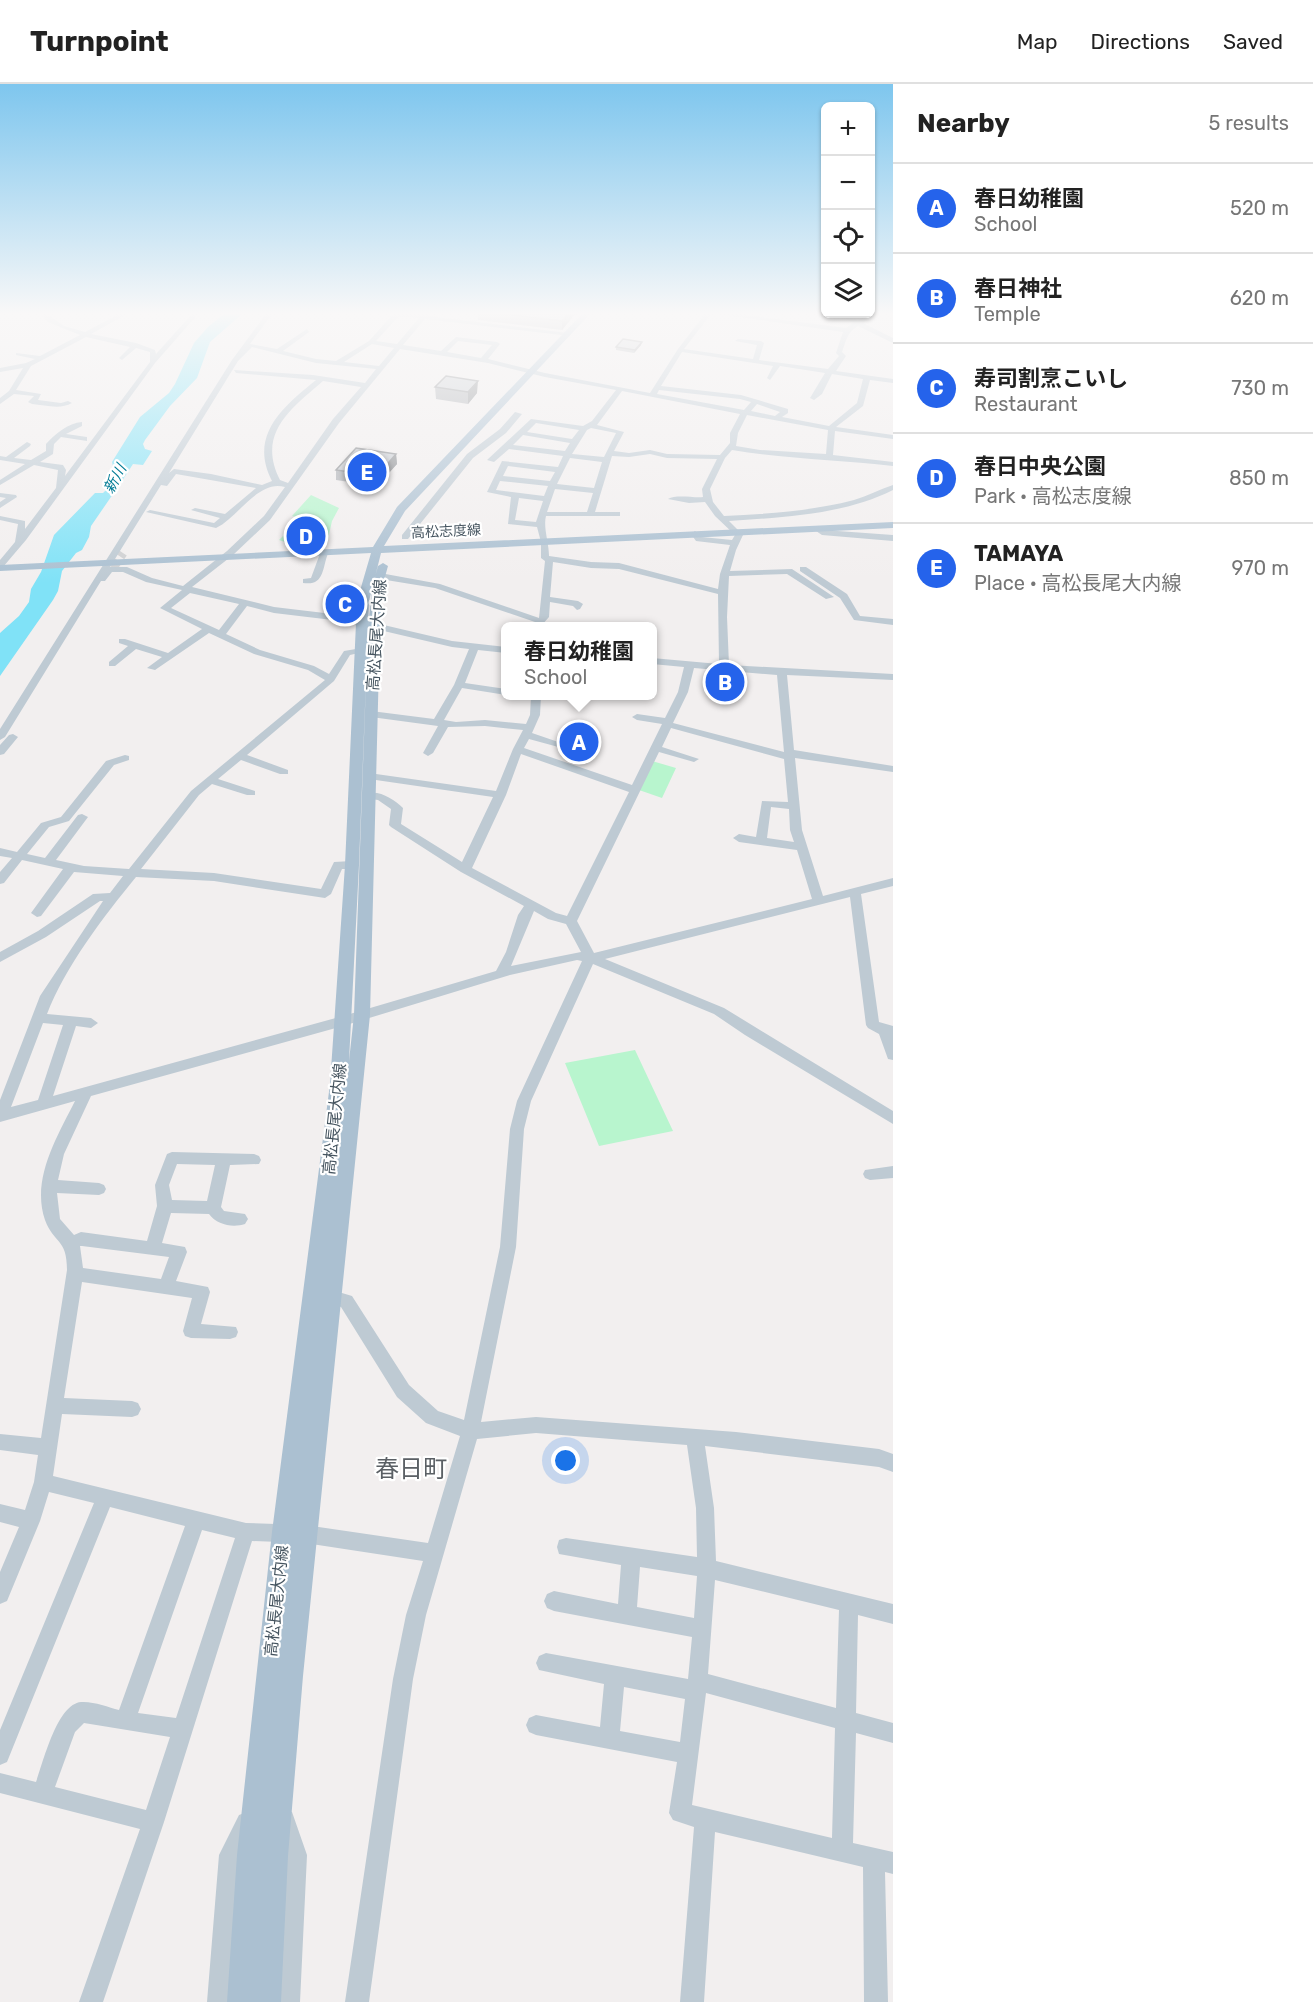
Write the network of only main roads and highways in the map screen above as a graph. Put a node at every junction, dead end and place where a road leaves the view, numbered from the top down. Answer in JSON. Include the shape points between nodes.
{"nodes":[{"id":1,"x":507,"y":404,"type":"edge"},
{"id":2,"x":893,"y":523,"type":"edge"},
{"id":3,"x":734,"y":535,"type":"junction"},
{"id":4,"x":544,"y":539,"type":"junction"},
{"id":5,"x":389,"y":545,"type":"junction"},
{"id":6,"x":227,"y":555,"type":"junction"},
{"id":7,"x":3,"y":565,"type":"edge"},
{"id":8,"x":368,"y":624,"type":"junction"},
{"id":9,"x":294,"y":1533,"type":"junction"},
{"id":10,"x":267,"y":1806,"type":"junction"},
{"id":11,"x":241,"y":2002,"type":"edge"},
{"id":12,"x":267,"y":2002,"type":"edge"}],
"edges":[{"from":1,"to":5,"type":"main road","name":"高松長尾大内線","via":[[412,510]]},
{"from":2,"to":3,"type":"main road","name":"高松志度線"},
{"from":2,"to":3,"type":"main road","name":"高松志度線","via":[[864,531],[817,529]]},
{"from":3,"to":4,"type":"main road","name":"高松志度線"},
{"from":3,"to":4,"type":"main road","name":"高松志度線"},
{"from":4,"to":5,"type":"main road","name":"高松志度線"},
{"from":5,"to":6,"type":"main road","name":"高松志度線"},
{"from":5,"to":6,"type":"main road","name":"高松志度線","via":[[324,553]]},
{"from":5,"to":8,"type":"main road","name":"高松長尾大内線"},
{"from":5,"to":8,"type":"main road","name":"高松長尾大内線","via":[[366,584]]},
{"from":6,"to":7,"type":"main road","name":"高松志度線"},
{"from":8,"to":9,"type":"main road","name":"高松長尾大内線","via":[[362,651],[339,1084]]},
{"from":8,"to":9,"type":"main road","name":"高松長尾大内線","via":[[371,714],[362,1015],[332,1297]]},
{"from":9,"to":10,"type":"main road","name":"高松長尾大内線"},
{"from":10,"to":11,"type":"main road","name":"高松長尾大内線"},
{"from":10,"to":12,"type":"main road","name":"高松長尾大内線"}]}
